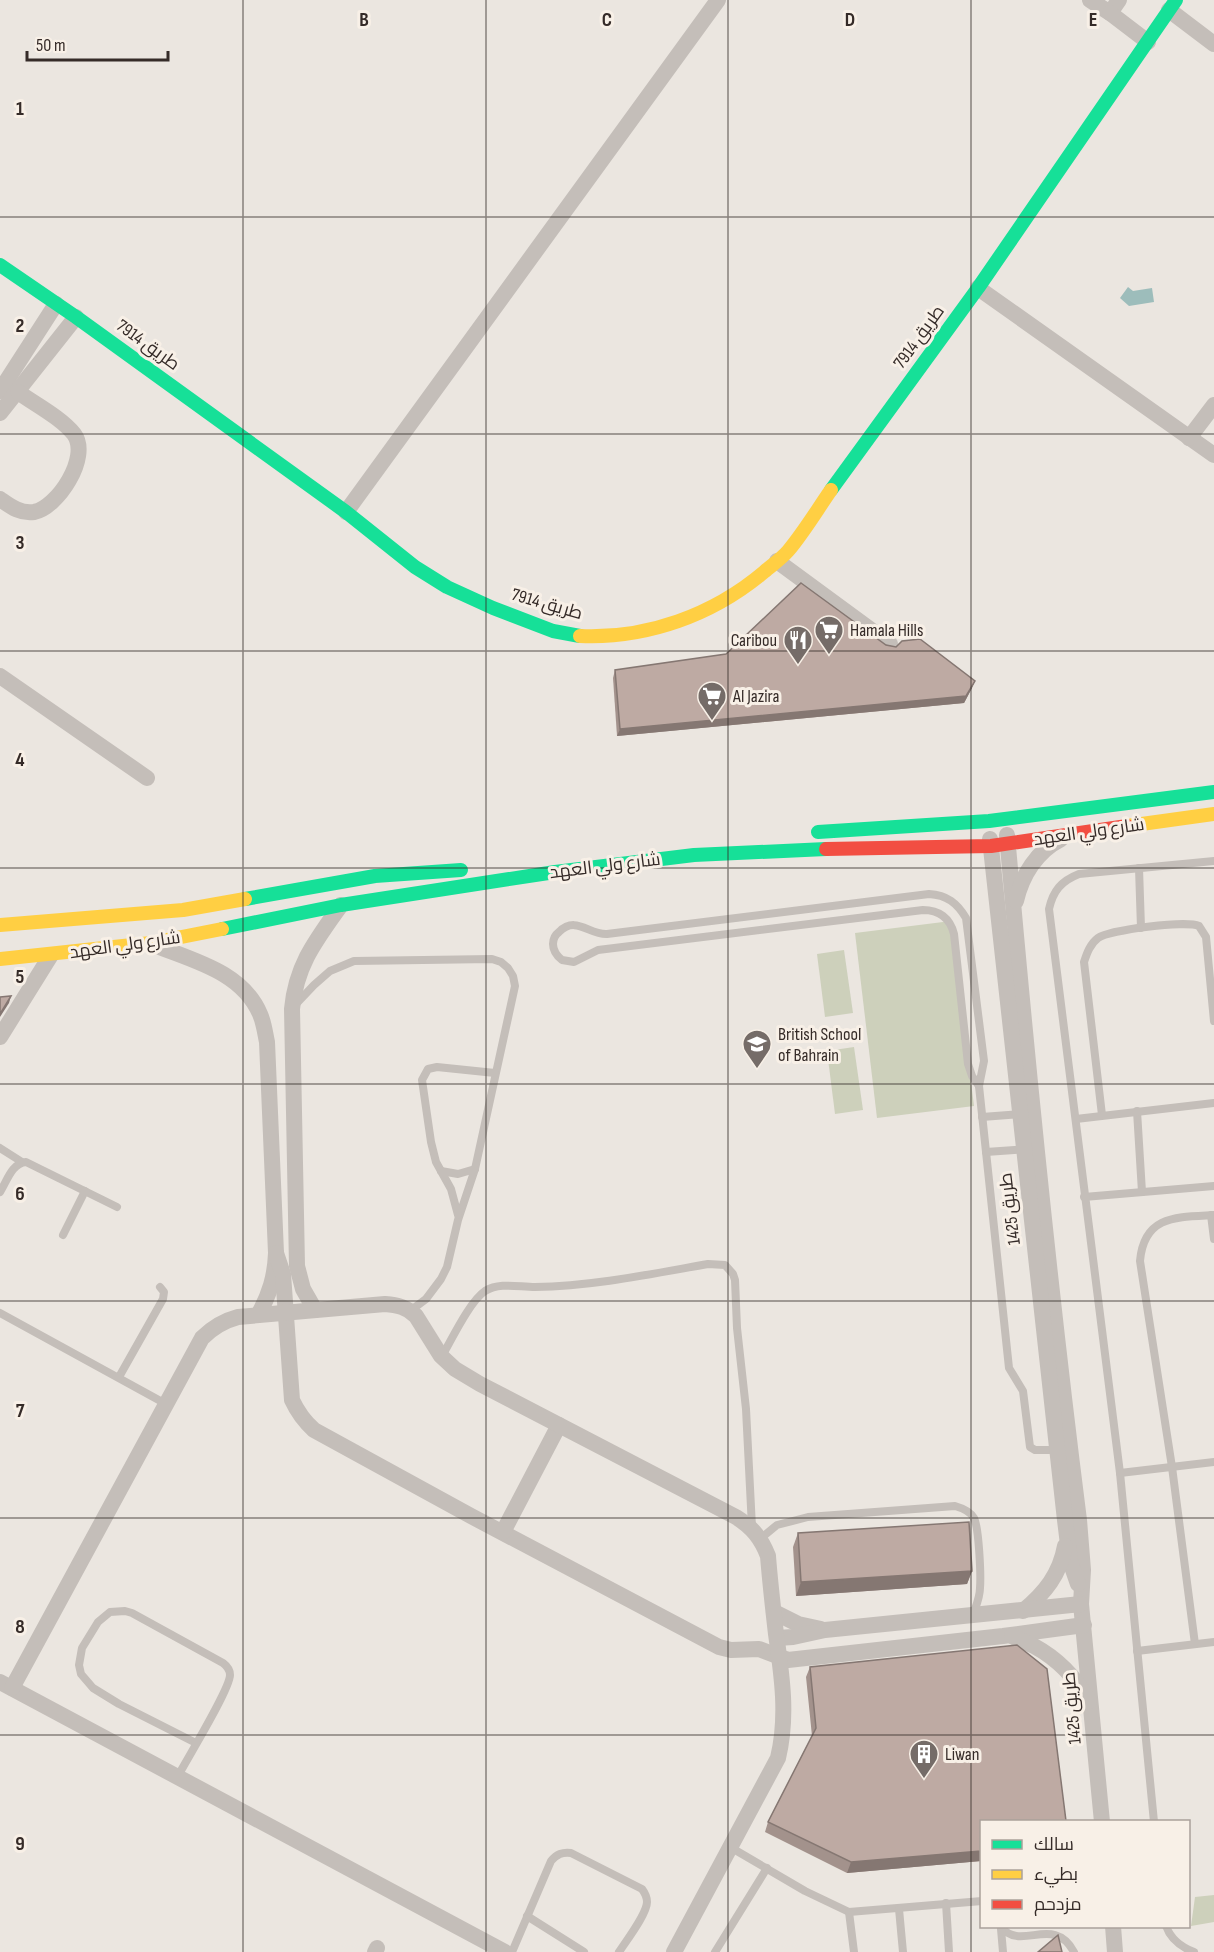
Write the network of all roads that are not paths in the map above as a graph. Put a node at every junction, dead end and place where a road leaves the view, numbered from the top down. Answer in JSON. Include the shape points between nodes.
{"nodes":[{"id":1,"x":718,"y":0,"type":"edge"},
{"id":2,"x":1090,"y":0,"type":"edge"},
{"id":3,"x":1172,"y":5,"type":"edge"},
{"id":4,"x":1114,"y":7,"type":"edge"},
{"id":5,"x":1148,"y":42,"type":"junction"},
{"id":6,"x":1214,"y":44,"type":"edge"},
{"id":7,"x":0,"y":265,"type":"edge"},
{"id":8,"x":978,"y":288,"type":"junction"},
{"id":9,"x":56,"y":304,"type":"junction"},
{"id":10,"x":75,"y":317,"type":"junction"},
{"id":11,"x":0,"y":391,"type":"edge"},
{"id":12,"x":18,"y":392,"type":"junction"},
{"id":13,"x":1214,"y":405,"type":"edge"},
{"id":14,"x":0,"y":413,"type":"edge"},
{"id":15,"x":1189,"y":438,"type":"junction"},
{"id":16,"x":1211,"y":448,"type":"edge"},
{"id":17,"x":0,"y":498,"type":"edge"},
{"id":18,"x":346,"y":512,"type":"junction"},
{"id":19,"x":777,"y":561,"type":"junction"},
{"id":20,"x":890,"y":644,"type":"edge"},
{"id":21,"x":0,"y":676,"type":"edge"},
{"id":22,"x":147,"y":778,"type":"dead end"},
{"id":23,"x":1214,"y":792,"type":"edge"},
{"id":24,"x":1214,"y":814,"type":"edge"},
{"id":25,"x":997,"y":820,"type":"junction"},
{"id":26,"x":799,"y":834,"type":"dead end"},
{"id":27,"x":1068,"y":836,"type":"junction"},
{"id":28,"x":730,"y":840,"type":"dead end"},
{"id":29,"x":1008,"y":844,"type":"junction"},
{"id":30,"x":991,"y":846,"type":"junction"},
{"id":31,"x":1214,"y":861,"type":"edge"},
{"id":32,"x":472,"y":868,"type":"dead end"},
{"id":33,"x":1139,"y":868,"type":"junction"},
{"id":34,"x":508,"y":872,"type":"junction"},
{"id":35,"x":341,"y":905,"type":"junction"},
{"id":36,"x":1015,"y":908,"type":"junction"},
{"id":37,"x":0,"y":925,"type":"edge"},
{"id":38,"x":1141,"y":928,"type":"junction"},
{"id":39,"x":594,"y":933,"type":"junction"},
{"id":40,"x":151,"y":943,"type":"junction"},
{"id":41,"x":592,"y":953,"type":"junction"},
{"id":42,"x":51,"y":955,"type":"junction"},
{"id":43,"x":0,"y":959,"type":"edge"},
{"id":44,"x":292,"y":1009,"type":"junction"},
{"id":45,"x":1214,"y":1021,"type":"edge"},
{"id":46,"x":0,"y":1037,"type":"edge"},
{"id":47,"x":292,"y":1041,"type":"junction"},
{"id":48,"x":267,"y":1042,"type":"junction"},
{"id":49,"x":495,"y":1073,"type":"junction"},
{"id":50,"x":979,"y":1086,"type":"junction"},
{"id":51,"x":1214,"y":1103,"type":"edge"},
{"id":52,"x":1137,"y":1111,"type":"junction"},
{"id":53,"x":1026,"y":1113,"type":"junction"},
{"id":54,"x":1102,"y":1115,"type":"junction"},
{"id":55,"x":982,"y":1117,"type":"junction"},
{"id":56,"x":1076,"y":1119,"type":"junction"},
{"id":57,"x":0,"y":1148,"type":"edge"},
{"id":58,"x":1030,"y":1148,"type":"junction"},
{"id":59,"x":986,"y":1152,"type":"junction"},
{"id":60,"x":22,"y":1162,"type":"junction"},
{"id":61,"x":476,"y":1168,"type":"junction"},
{"id":62,"x":441,"y":1171,"type":"junction"},
{"id":63,"x":1214,"y":1186,"type":"edge"},
{"id":64,"x":85,"y":1191,"type":"junction"},
{"id":65,"x":0,"y":1192,"type":"edge"},
{"id":66,"x":1142,"y":1192,"type":"junction"},
{"id":67,"x":1084,"y":1197,"type":"junction"},
{"id":68,"x":117,"y":1207,"type":"dead end"},
{"id":69,"x":1213,"y":1215,"type":"edge"},
{"id":70,"x":458,"y":1220,"type":"junction"},
{"id":71,"x":63,"y":1235,"type":"dead end"},
{"id":72,"x":1214,"y":1239,"type":"edge"},
{"id":73,"x":276,"y":1253,"type":"junction"},
{"id":74,"x":160,"y":1287,"type":"dead end"},
{"id":75,"x":315,"y":1310,"type":"junction"},
{"id":76,"x":410,"y":1311,"type":"junction"},
{"id":77,"x":285,"y":1312,"type":"junction"},
{"id":78,"x":0,"y":1313,"type":"edge"},
{"id":79,"x":258,"y":1315,"type":"junction"},
{"id":80,"x":441,"y":1356,"type":"junction"},
{"id":81,"x":119,"y":1377,"type":"junction"},
{"id":82,"x":166,"y":1404,"type":"junction"},
{"id":83,"x":559,"y":1425,"type":"junction"},
{"id":84,"x":1059,"y":1450,"type":"junction"},
{"id":85,"x":1214,"y":1461,"type":"edge"},
{"id":86,"x":1172,"y":1467,"type":"junction"},
{"id":87,"x":1120,"y":1473,"type":"junction"},
{"id":88,"x":503,"y":1532,"type":"junction"},
{"id":89,"x":756,"y":1533,"type":"junction"},
{"id":90,"x":1067,"y":1536,"type":"junction"},
{"id":91,"x":1081,"y":1597,"type":"junction"},
{"id":92,"x":1023,"y":1611,"type":"junction"},
{"id":93,"x":774,"y":1612,"type":"junction"},
{"id":94,"x":1000,"y":1613,"type":"junction"},
{"id":95,"x":973,"y":1616,"type":"junction"},
{"id":96,"x":1084,"y":1625,"type":"junction"},
{"id":97,"x":825,"y":1630,"type":"junction"},
{"id":98,"x":1007,"y":1636,"type":"junction"},
{"id":99,"x":777,"y":1638,"type":"junction"},
{"id":100,"x":1214,"y":1642,"type":"edge"},
{"id":101,"x":1195,"y":1644,"type":"junction"},
{"id":102,"x":1137,"y":1651,"type":"junction"},
{"id":103,"x":780,"y":1659,"type":"junction"},
{"id":104,"x":6,"y":1685,"type":"edge"},
{"id":105,"x":1091,"y":1706,"type":"junction"},
{"id":106,"x":196,"y":1743,"type":"junction"},
{"id":107,"x":178,"y":1776,"type":"junction"},
{"id":108,"x":1102,"y":1820,"type":"edge"},
{"id":109,"x":1154,"y":1820,"type":"edge"},
{"id":110,"x":730,"y":1847,"type":"junction"},
{"id":111,"x":767,"y":1868,"type":"junction"},
{"id":112,"x":980,"y":1901,"type":"edge"},
{"id":113,"x":946,"y":1903,"type":"junction"},
{"id":114,"x":899,"y":1909,"type":"junction"},
{"id":115,"x":849,"y":1912,"type":"junction"},
{"id":116,"x":526,"y":1916,"type":"junction"},
{"id":117,"x":1001,"y":1928,"type":"edge"},
{"id":118,"x":1002,"y":1928,"type":"edge"},
{"id":119,"x":1113,"y":1928,"type":"edge"},
{"id":120,"x":1167,"y":1928,"type":"edge"},
{"id":121,"x":505,"y":1952,"type":"edge"},
{"id":122,"x":512,"y":1952,"type":"edge"},
{"id":123,"x":584,"y":1952,"type":"edge"},
{"id":124,"x":619,"y":1952,"type":"edge"},
{"id":125,"x":674,"y":1952,"type":"edge"},
{"id":126,"x":715,"y":1952,"type":"edge"},
{"id":127,"x":854,"y":1952,"type":"edge"},
{"id":128,"x":903,"y":1952,"type":"edge"},
{"id":129,"x":949,"y":1952,"type":"edge"},
{"id":130,"x":1004,"y":1952,"type":"edge"},
{"id":131,"x":1074,"y":1952,"type":"edge"},
{"id":132,"x":1115,"y":1952,"type":"edge"},
{"id":133,"x":1194,"y":1952,"type":"edge"}],
"edges":[{"from":1,"to":18,"type":"street"},
{"from":2,"to":4,"type":"street"},
{"from":3,"to":5,"type":"main road","name":"طريق 7914"},
{"from":3,"to":6,"type":"street"},
{"from":4,"to":5,"type":"street"},
{"from":5,"to":8,"type":"main road","name":"طريق 7914"},
{"from":7,"to":9,"type":"main road","name":"طريق 7914"},
{"from":8,"to":15,"type":"street"},
{"from":8,"to":19,"type":"main road","name":"طريق 7914"},
{"from":9,"to":10,"type":"main road","name":"طريق 7914"},
{"from":9,"to":11,"type":"street"},
{"from":10,"to":12,"type":"street"},
{"from":10,"to":18,"type":"main road","name":"طريق 7914"},
{"from":12,"to":14,"type":"street"},
{"from":12,"to":17,"type":"street","via":[[69,429],[80,453],[67,482],[43,508],[19,511]]},
{"from":13,"to":15,"type":"street"},
{"from":15,"to":16,"type":"street"},
{"from":18,"to":19,"type":"main road","name":"طريق 7914","via":[[425,574],[477,602],[577,636],[661,626],[714,607]]},
{"from":19,"to":20,"type":"street"},
{"from":21,"to":22,"type":"street"},
{"from":23,"to":25,"type":"main road","name":"شارع ولي العهد"},
{"from":24,"to":27,"type":"main road","name":"شارع ولي العهد"},
{"from":25,"to":26,"type":"main road","name":"شارع ولي العهد"},
{"from":25,"to":29,"type":"street","name":"طريق 1425"},
{"from":25,"to":30,"type":"street","name":"طريق 1425"},
{"from":27,"to":29,"type":"main road","name":"شارع ولي العهد"},
{"from":27,"to":36,"type":"street","via":[[1038,856],[1019,889]]},
{"from":28,"to":34,"type":"main road","name":"شارع ولي العهد"},
{"from":29,"to":30,"type":"main road","name":"شارع ولي العهد"},
{"from":29,"to":36,"type":"street","name":"طريق 1425"},
{"from":30,"to":34,"type":"main road","name":"شارع ولي العهد","via":[[694,855]]},
{"from":30,"to":53,"type":"street","name":"طريق 1425"},
{"from":31,"to":33,"type":"lane"},
{"from":32,"to":37,"type":"main road","name":"شارع ولي العهد","via":[[375,876],[183,910]]},
{"from":33,"to":38,"type":"lane"},
{"from":33,"to":56,"type":"lane","via":[[1079,874],[1067,879],[1058,887],[1048,909]]},
{"from":34,"to":35,"type":"main road","name":"شارع ولي العهد"},
{"from":35,"to":40,"type":"main road","name":"شارع ولي العهد"},
{"from":35,"to":44,"type":"street","via":[[311,946],[296,980]]},
{"from":36,"to":53,"type":"street","name":"طريق 1425"},
{"from":38,"to":45,"type":"lane","via":[[1193,923],[1203,931]]},
{"from":38,"to":54,"type":"lane","via":[[1096,939],[1084,962]]},
{"from":39,"to":41,"type":"lane"},
{"from":39,"to":41,"type":"lane","via":[[585,926],[572,925],[560,931],[554,941],[558,957],[567,962]]},
{"from":39,"to":50,"type":"lane","via":[[929,894],[947,898],[961,909],[968,928],[984,1061]]},
{"from":40,"to":42,"type":"main road","name":"شارع ولي العهد"},
{"from":40,"to":48,"type":"street","via":[[223,972],[245,990],[260,1014]]},
{"from":41,"to":50,"type":"lane","via":[[911,912],[937,912],[948,920],[954,934],[968,1064]]},
{"from":42,"to":43,"type":"main road","name":"شارع ولي العهد"},
{"from":42,"to":46,"type":"street"},
{"from":44,"to":47,"type":"street"},
{"from":44,"to":49,"type":"lane","via":[[321,977],[354,961],[492,959],[508,968],[515,986]]},
{"from":47,"to":48,"type":"street"},
{"from":47,"to":75,"type":"street","via":[[297,1266],[303,1289]]},
{"from":48,"to":73,"type":"street"},
{"from":49,"to":61,"type":"lane"},
{"from":49,"to":62,"type":"lane","via":[[437,1067],[428,1069],[423,1076],[431,1142]]},
{"from":50,"to":55,"type":"lane"},
{"from":51,"to":52,"type":"lane"},
{"from":52,"to":54,"type":"lane"},
{"from":52,"to":66,"type":"lane"},
{"from":53,"to":55,"type":"lane"},
{"from":53,"to":58,"type":"street","name":"طريق 1425"},
{"from":54,"to":56,"type":"lane"},
{"from":55,"to":59,"type":"lane"},
{"from":56,"to":67,"type":"lane"},
{"from":57,"to":60,"type":"lane"},
{"from":58,"to":59,"type":"lane"},
{"from":58,"to":84,"type":"street","name":"طريق 1425"},
{"from":58,"to":91,"type":"street","name":"طريق 1425","via":[[1079,1520]]},
{"from":59,"to":84,"type":"lane","via":[[1009,1368],[1023,1391],[1030,1447]]},
{"from":60,"to":64,"type":"lane"},
{"from":60,"to":65,"type":"lane","via":[[14,1167]]},
{"from":61,"to":62,"type":"lane","via":[[458,1174]]},
{"from":61,"to":70,"type":"lane"},
{"from":62,"to":70,"type":"lane","via":[[455,1199]]},
{"from":63,"to":66,"type":"lane"},
{"from":64,"to":68,"type":"lane"},
{"from":64,"to":71,"type":"lane"},
{"from":66,"to":67,"type":"lane"},
{"from":67,"to":87,"type":"lane"},
{"from":69,"to":72,"type":"lane"},
{"from":69,"to":86,"type":"lane","via":[[1164,1221],[1149,1232],[1141,1248]]},
{"from":70,"to":76,"type":"lane","via":[[441,1279],[426,1299]]},
{"from":73,"to":77,"type":"street","via":[[283,1274]]},
{"from":73,"to":79,"type":"street","via":[[275,1275]]},
{"from":74,"to":81,"type":"lane","via":[[163,1299]]},
{"from":75,"to":76,"type":"street","via":[[385,1304]]},
{"from":75,"to":77,"type":"street"},
{"from":76,"to":80,"type":"street"},
{"from":77,"to":79,"type":"street"},
{"from":77,"to":88,"type":"street","via":[[292,1400],[305,1422]]},
{"from":78,"to":81,"type":"lane"},
{"from":79,"to":82,"type":"street","via":[[224,1321],[212,1328],[194,1350]]},
{"from":80,"to":83,"type":"street","via":[[467,1377]]},
{"from":80,"to":89,"type":"lane","via":[[479,1296],[494,1287],[593,1282],[708,1264],[725,1265],[735,1280]]},
{"from":81,"to":82,"type":"lane"},
{"from":82,"to":104,"type":"street"},
{"from":83,"to":88,"type":"street"},
{"from":83,"to":89,"type":"street","via":[[736,1517]]},
{"from":84,"to":90,"type":"street","name":"طريق 1425"},
{"from":85,"to":86,"type":"lane"},
{"from":86,"to":87,"type":"lane"},
{"from":86,"to":101,"type":"lane"},
{"from":87,"to":102,"type":"lane"},
{"from":88,"to":103,"type":"street","via":[[719,1647],[759,1649]]},
{"from":89,"to":93,"type":"street","via":[[768,1556]]},
{"from":89,"to":95,"type":"lane","via":[[808,1517],[961,1508],[971,1514],[976,1525],[981,1584]]},
{"from":90,"to":91,"type":"street","name":"طريق 1425"},
{"from":90,"to":92,"type":"street","via":[[1058,1571],[1037,1600]]},
{"from":91,"to":92,"type":"street"},
{"from":91,"to":96,"type":"street","name":"طريق 1425"},
{"from":92,"to":94,"type":"street"},
{"from":93,"to":97,"type":"street","via":[[798,1624]]},
{"from":93,"to":99,"type":"street"},
{"from":94,"to":95,"type":"street"},
{"from":94,"to":98,"type":"street"},
{"from":95,"to":97,"type":"street"},
{"from":96,"to":98,"type":"street"},
{"from":96,"to":105,"type":"street","name":"طريق 1425"},
{"from":97,"to":99,"type":"street"},
{"from":98,"to":103,"type":"street"},
{"from":98,"to":105,"type":"street","via":[[1060,1664]]},
{"from":99,"to":103,"type":"street"},
{"from":100,"to":101,"type":"lane"},
{"from":101,"to":102,"type":"lane"},
{"from":102,"to":109,"type":"lane"},
{"from":103,"to":110,"type":"street","via":[[784,1736],[778,1758]]},
{"from":104,"to":107,"type":"street"},
{"from":105,"to":108,"type":"street","name":"طريق 1425"},
{"from":106,"to":106,"type":"lane","via":[[230,1677],[228,1667],[132,1613],[117,1611],[104,1616],[79,1656],[86,1682],[119,1704]]},
{"from":106,"to":107,"type":"lane"},
{"from":107,"to":121,"type":"street"},
{"from":110,"to":111,"type":"lane"},
{"from":110,"to":125,"type":"street"},
{"from":111,"to":115,"type":"lane"},
{"from":111,"to":126,"type":"lane"},
{"from":112,"to":113,"type":"lane"},
{"from":113,"to":114,"type":"lane"},
{"from":113,"to":129,"type":"lane"},
{"from":114,"to":115,"type":"lane"},
{"from":114,"to":128,"type":"lane"},
{"from":115,"to":127,"type":"lane"},
{"from":116,"to":122,"type":"lane"},
{"from":116,"to":123,"type":"lane"},
{"from":116,"to":124,"type":"lane","via":[[550,1862],[559,1854],[571,1853],[645,1893],[645,1910]]},
{"from":117,"to":130,"type":"lane"},
{"from":118,"to":131,"type":"lane","via":[[1018,1939],[1057,1935]]},
{"from":119,"to":132,"type":"street"},
{"from":120,"to":133,"type":"lane","via":[[1174,1941]]}]}
